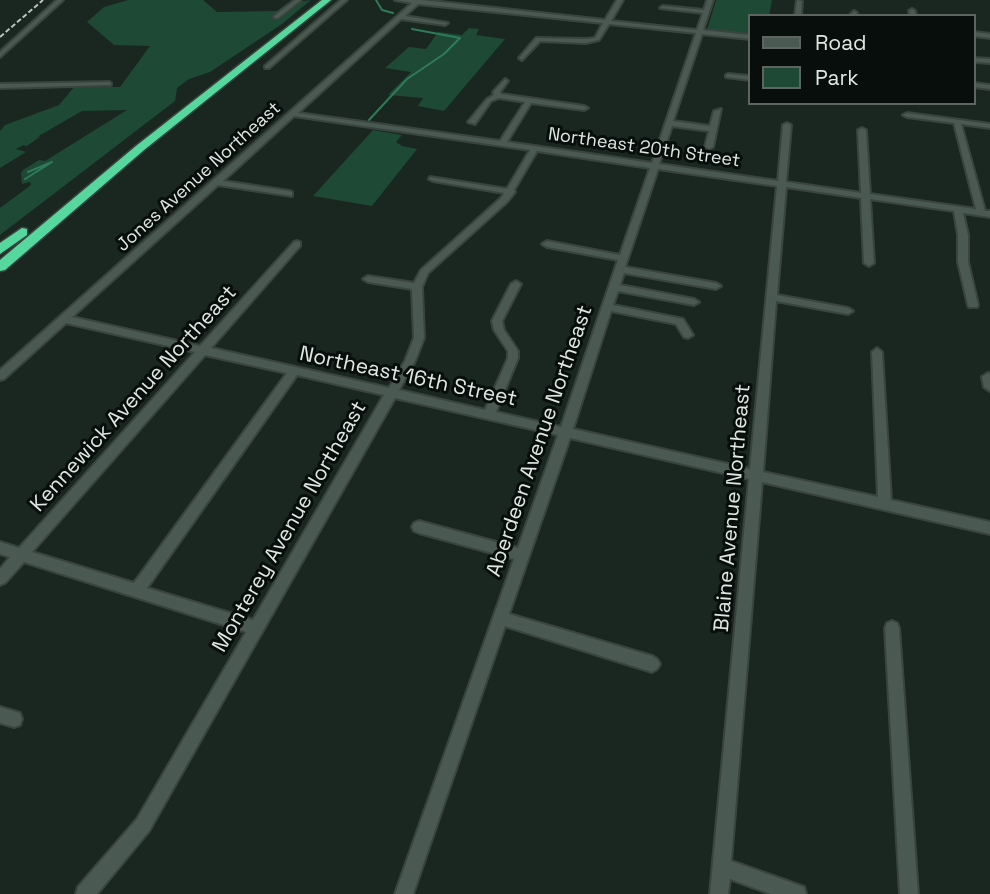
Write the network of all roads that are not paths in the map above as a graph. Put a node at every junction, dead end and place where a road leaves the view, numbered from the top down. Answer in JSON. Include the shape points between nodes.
{"nodes":[{"id":1,"x":60,"y":0,"type":"edge"},
{"id":2,"x":298,"y":0,"type":"edge"},
{"id":3,"x":317,"y":0,"type":"edge"},
{"id":4,"x":327,"y":0,"type":"edge"},
{"id":5,"x":344,"y":0,"type":"edge"},
{"id":6,"x":398,"y":0,"type":"edge"},
{"id":7,"x":509,"y":0,"type":"edge"},
{"id":8,"x":620,"y":0,"type":"edge"},
{"id":9,"x":418,"y":1,"type":"edge"},
{"id":10,"x":708,"y":6,"type":"edge"},
{"id":11,"x":663,"y":8,"type":"dead end"},
{"id":12,"x":500,"y":10,"type":"junction"},
{"id":13,"x":276,"y":17,"type":"dead end"},
{"id":14,"x":400,"y":17,"type":"junction"},
{"id":15,"x":607,"y":22,"type":"junction"},
{"id":16,"x":445,"y":23,"type":"dead end"},
{"id":17,"x":699,"y":32,"type":"junction"},
{"id":18,"x":748,"y":37,"type":"edge"},
{"id":19,"x":593,"y":41,"type":"joint"},
{"id":20,"x":0,"y":55,"type":"edge"},
{"id":21,"x":522,"y":58,"type":"dead end"},
{"id":22,"x":267,"y":67,"type":"dead end"},
{"id":23,"x":727,"y":76,"type":"dead end"},
{"id":24,"x":748,"y":78,"type":"edge"},
{"id":25,"x":505,"y":80,"type":"dead end"},
{"id":26,"x":108,"y":84,"type":"dead end"},
{"id":27,"x":0,"y":86,"type":"edge"},
{"id":28,"x":498,"y":96,"type":"junction"},
{"id":29,"x":529,"y":102,"type":"junction"},
{"id":30,"x":584,"y":108,"type":"dead end"},
{"id":31,"x":718,"y":111,"type":"dead end"},
{"id":32,"x":293,"y":114,"type":"junction"},
{"id":33,"x":907,"y":115,"type":"dead end"},
{"id":34,"x":472,"y":122,"type":"dead end"},
{"id":35,"x":957,"y":122,"type":"junction"},
{"id":36,"x":669,"y":123,"type":"junction"},
{"id":37,"x":787,"y":125,"type":"dead end"},
{"id":38,"x":990,"y":126,"type":"edge"},
{"id":39,"x":714,"y":129,"type":"junction"},
{"id":40,"x":862,"y":130,"type":"dead end"},
{"id":41,"x":502,"y":144,"type":"junction"},
{"id":42,"x":709,"y":146,"type":"dead end"},
{"id":43,"x":536,"y":149,"type":"junction"},
{"id":44,"x":655,"y":166,"type":"junction"},
{"id":45,"x":433,"y":179,"type":"dead end"},
{"id":46,"x":216,"y":182,"type":"junction"},
{"id":47,"x":781,"y":184,"type":"junction"},
{"id":48,"x":89,"y":190,"type":"junction"},
{"id":49,"x":511,"y":192,"type":"junction"},
{"id":50,"x":289,"y":194,"type":"dead end"},
{"id":51,"x":865,"y":195,"type":"junction"},
{"id":52,"x":958,"y":209,"type":"junction"},
{"id":53,"x":46,"y":212,"type":"dead end"},
{"id":54,"x":986,"y":213,"type":"edge"},
{"id":55,"x":30,"y":225,"type":"dead end"},
{"id":56,"x":297,"y":244,"type":"dead end"},
{"id":57,"x":547,"y":244,"type":"dead end"},
{"id":58,"x":0,"y":249,"type":"edge"},
{"id":59,"x":621,"y":263,"type":"junction"},
{"id":60,"x":869,"y":263,"type":"dead end"},
{"id":61,"x":0,"y":267,"type":"edge"},
{"id":62,"x":0,"y":275,"type":"edge"},
{"id":63,"x":368,"y":279,"type":"dead end"},
{"id":64,"x":516,"y":284,"type":"dead end"},
{"id":65,"x":716,"y":286,"type":"dead end"},
{"id":66,"x":417,"y":287,"type":"junction"},
{"id":67,"x":613,"y":287,"type":"junction"},
{"id":68,"x":772,"y":298,"type":"junction"},
{"id":69,"x":694,"y":302,"type":"dead end"},
{"id":70,"x":973,"y":305,"type":"dead end"},
{"id":71,"x":606,"y":307,"type":"junction"},
{"id":72,"x":848,"y":311,"type":"dead end"},
{"id":73,"x":64,"y":319,"type":"junction"},
{"id":74,"x":688,"y":335,"type":"dead end"},
{"id":75,"x":201,"y":350,"type":"junction"},
{"id":76,"x":877,"y":352,"type":"dead end"},
{"id":77,"x":293,"y":371,"type":"junction"},
{"id":78,"x":0,"y":376,"type":"edge"},
{"id":79,"x":391,"y":393,"type":"junction"},
{"id":80,"x":489,"y":414,"type":"junction"},
{"id":81,"x":566,"y":431,"type":"junction"},
{"id":82,"x":757,"y":475,"type":"junction"},
{"id":83,"x":885,"y":504,"type":"junction"},
{"id":84,"x":419,"y":527,"type":"dead end"},
{"id":85,"x":990,"y":528,"type":"edge"},
{"id":86,"x":0,"y":548,"type":"edge"},
{"id":87,"x":22,"y":555,"type":"junction"},
{"id":88,"x":523,"y":555,"type":"junction"},
{"id":89,"x":0,"y":579,"type":"edge"},
{"id":90,"x":138,"y":589,"type":"junction"},
{"id":91,"x":501,"y":618,"type":"junction"},
{"id":92,"x":256,"y":628,"type":"junction"},
{"id":93,"x":892,"y":628,"type":"dead end"},
{"id":94,"x":652,"y":664,"type":"dead end"},
{"id":95,"x":721,"y":867,"type":"junction"},
{"id":96,"x":85,"y":894,"type":"edge"},
{"id":97,"x":404,"y":894,"type":"edge"},
{"id":98,"x":719,"y":894,"type":"edge"},
{"id":99,"x":797,"y":894,"type":"edge"},
{"id":100,"x":909,"y":894,"type":"edge"}],
"edges":[{"from":1,"to":20,"type":"street"},
{"from":2,"to":13,"type":"street"},
{"from":3,"to":53,"type":"highway"},
{"from":4,"to":48,"type":"highway"},
{"from":5,"to":22,"type":"street"},
{"from":6,"to":9,"type":"street"},
{"from":7,"to":12,"type":"street"},
{"from":8,"to":15,"type":"street"},
{"from":9,"to":12,"type":"street"},
{"from":9,"to":14,"type":"street","name":"Jones Avenue Northeast"},
{"from":10,"to":11,"type":"street"},
{"from":10,"to":17,"type":"street","name":"Aberdeen Avenue Northeast"},
{"from":12,"to":15,"type":"street"},
{"from":14,"to":16,"type":"street"},
{"from":14,"to":32,"type":"street","name":"Jones Avenue Northeast"},
{"from":15,"to":17,"type":"street"},
{"from":15,"to":19,"type":"street"},
{"from":17,"to":18,"type":"street"},
{"from":17,"to":36,"type":"street","name":"Aberdeen Avenue Northeast"},
{"from":19,"to":21,"type":"street","via":[[542,38]]},
{"from":23,"to":24,"type":"street"},
{"from":25,"to":28,"type":"street"},
{"from":26,"to":27,"type":"street"},
{"from":28,"to":29,"type":"street"},
{"from":28,"to":34,"type":"street","via":[[489,100]]},
{"from":29,"to":30,"type":"street"},
{"from":29,"to":41,"type":"street"},
{"from":31,"to":39,"type":"street"},
{"from":32,"to":41,"type":"street","name":"Northeast 20th Street"},
{"from":32,"to":46,"type":"street","name":"Jones Avenue Northeast"},
{"from":33,"to":35,"type":"street"},
{"from":35,"to":38,"type":"street"},
{"from":35,"to":54,"type":"street"},
{"from":36,"to":39,"type":"street"},
{"from":36,"to":44,"type":"street","name":"Aberdeen Avenue Northeast"},
{"from":37,"to":47,"type":"street","name":"Blaine Avenue Northeast"},
{"from":39,"to":42,"type":"street"},
{"from":40,"to":51,"type":"street"},
{"from":41,"to":43,"type":"street","name":"Northeast 20th Street"},
{"from":43,"to":44,"type":"street","name":"Northeast 20th Street"},
{"from":43,"to":49,"type":"street"},
{"from":44,"to":47,"type":"street","name":"Northeast 20th Street"},
{"from":44,"to":59,"type":"street","name":"Aberdeen Avenue Northeast"},
{"from":45,"to":49,"type":"street"},
{"from":46,"to":50,"type":"street"},
{"from":46,"to":73,"type":"street","name":"Jones Avenue Northeast"},
{"from":47,"to":51,"type":"street","name":"Northeast 20th Street"},
{"from":47,"to":68,"type":"street","name":"Blaine Avenue Northeast"},
{"from":48,"to":61,"type":"highway"},
{"from":48,"to":62,"type":"highway"},
{"from":49,"to":66,"type":"street","via":[[431,265]]},
{"from":51,"to":52,"type":"street","name":"Northeast 20th Street"},
{"from":51,"to":60,"type":"street"},
{"from":52,"to":54,"type":"street","name":"Northeast 20th Street"},
{"from":52,"to":70,"type":"street"},
{"from":55,"to":58,"type":"highway"},
{"from":56,"to":75,"type":"street","name":"Kennewick Avenue Northeast"},
{"from":57,"to":59,"type":"street"},
{"from":59,"to":65,"type":"street"},
{"from":59,"to":67,"type":"street","name":"Aberdeen Avenue Northeast"},
{"from":63,"to":66,"type":"street"},
{"from":64,"to":80,"type":"street","via":[[497,321],[513,358]]},
{"from":66,"to":79,"type":"street","name":"Monterey Avenue Northeast","via":[[416,349]]},
{"from":67,"to":69,"type":"street"},
{"from":67,"to":71,"type":"street","name":"Aberdeen Avenue Northeast"},
{"from":68,"to":72,"type":"street"},
{"from":68,"to":82,"type":"street","name":"Blaine Avenue Northeast"},
{"from":71,"to":74,"type":"street","via":[[680,321]]},
{"from":71,"to":81,"type":"street","name":"Aberdeen Avenue Northeast"},
{"from":73,"to":75,"type":"street","name":"Northeast 16th Street"},
{"from":73,"to":78,"type":"street","name":"Jones Avenue Northeast"},
{"from":75,"to":77,"type":"street","name":"Northeast 16th Street"},
{"from":75,"to":87,"type":"street","name":"Kennewick Avenue Northeast"},
{"from":76,"to":83,"type":"street"},
{"from":77,"to":79,"type":"street","name":"Northeast 16th Street"},
{"from":77,"to":90,"type":"street"},
{"from":79,"to":80,"type":"street","name":"Northeast 16th Street"},
{"from":79,"to":92,"type":"street","name":"Monterey Avenue Northeast"},
{"from":80,"to":81,"type":"street","name":"Northeast 16th Street"},
{"from":81,"to":82,"type":"street","name":"Northeast 16th Street"},
{"from":81,"to":88,"type":"street","name":"Aberdeen Avenue Northeast"},
{"from":82,"to":83,"type":"street","name":"Northeast 16th Street"},
{"from":82,"to":95,"type":"street","name":"Blaine Avenue Northeast"},
{"from":83,"to":85,"type":"street","name":"Northeast 16th Street"},
{"from":84,"to":88,"type":"street"},
{"from":86,"to":87,"type":"street"},
{"from":87,"to":89,"type":"street","name":"Kennewick Avenue Northeast"},
{"from":87,"to":90,"type":"street"},
{"from":88,"to":91,"type":"street","name":"Aberdeen Avenue Northeast"},
{"from":90,"to":92,"type":"street"},
{"from":91,"to":94,"type":"street"},
{"from":91,"to":97,"type":"street","name":"Aberdeen Avenue Northeast"},
{"from":92,"to":96,"type":"street","name":"Monterey Avenue Northeast","via":[[143,825]]},
{"from":93,"to":100,"type":"street"},
{"from":95,"to":98,"type":"street","name":"Blaine Avenue Northeast"},
{"from":95,"to":99,"type":"street"}]}
